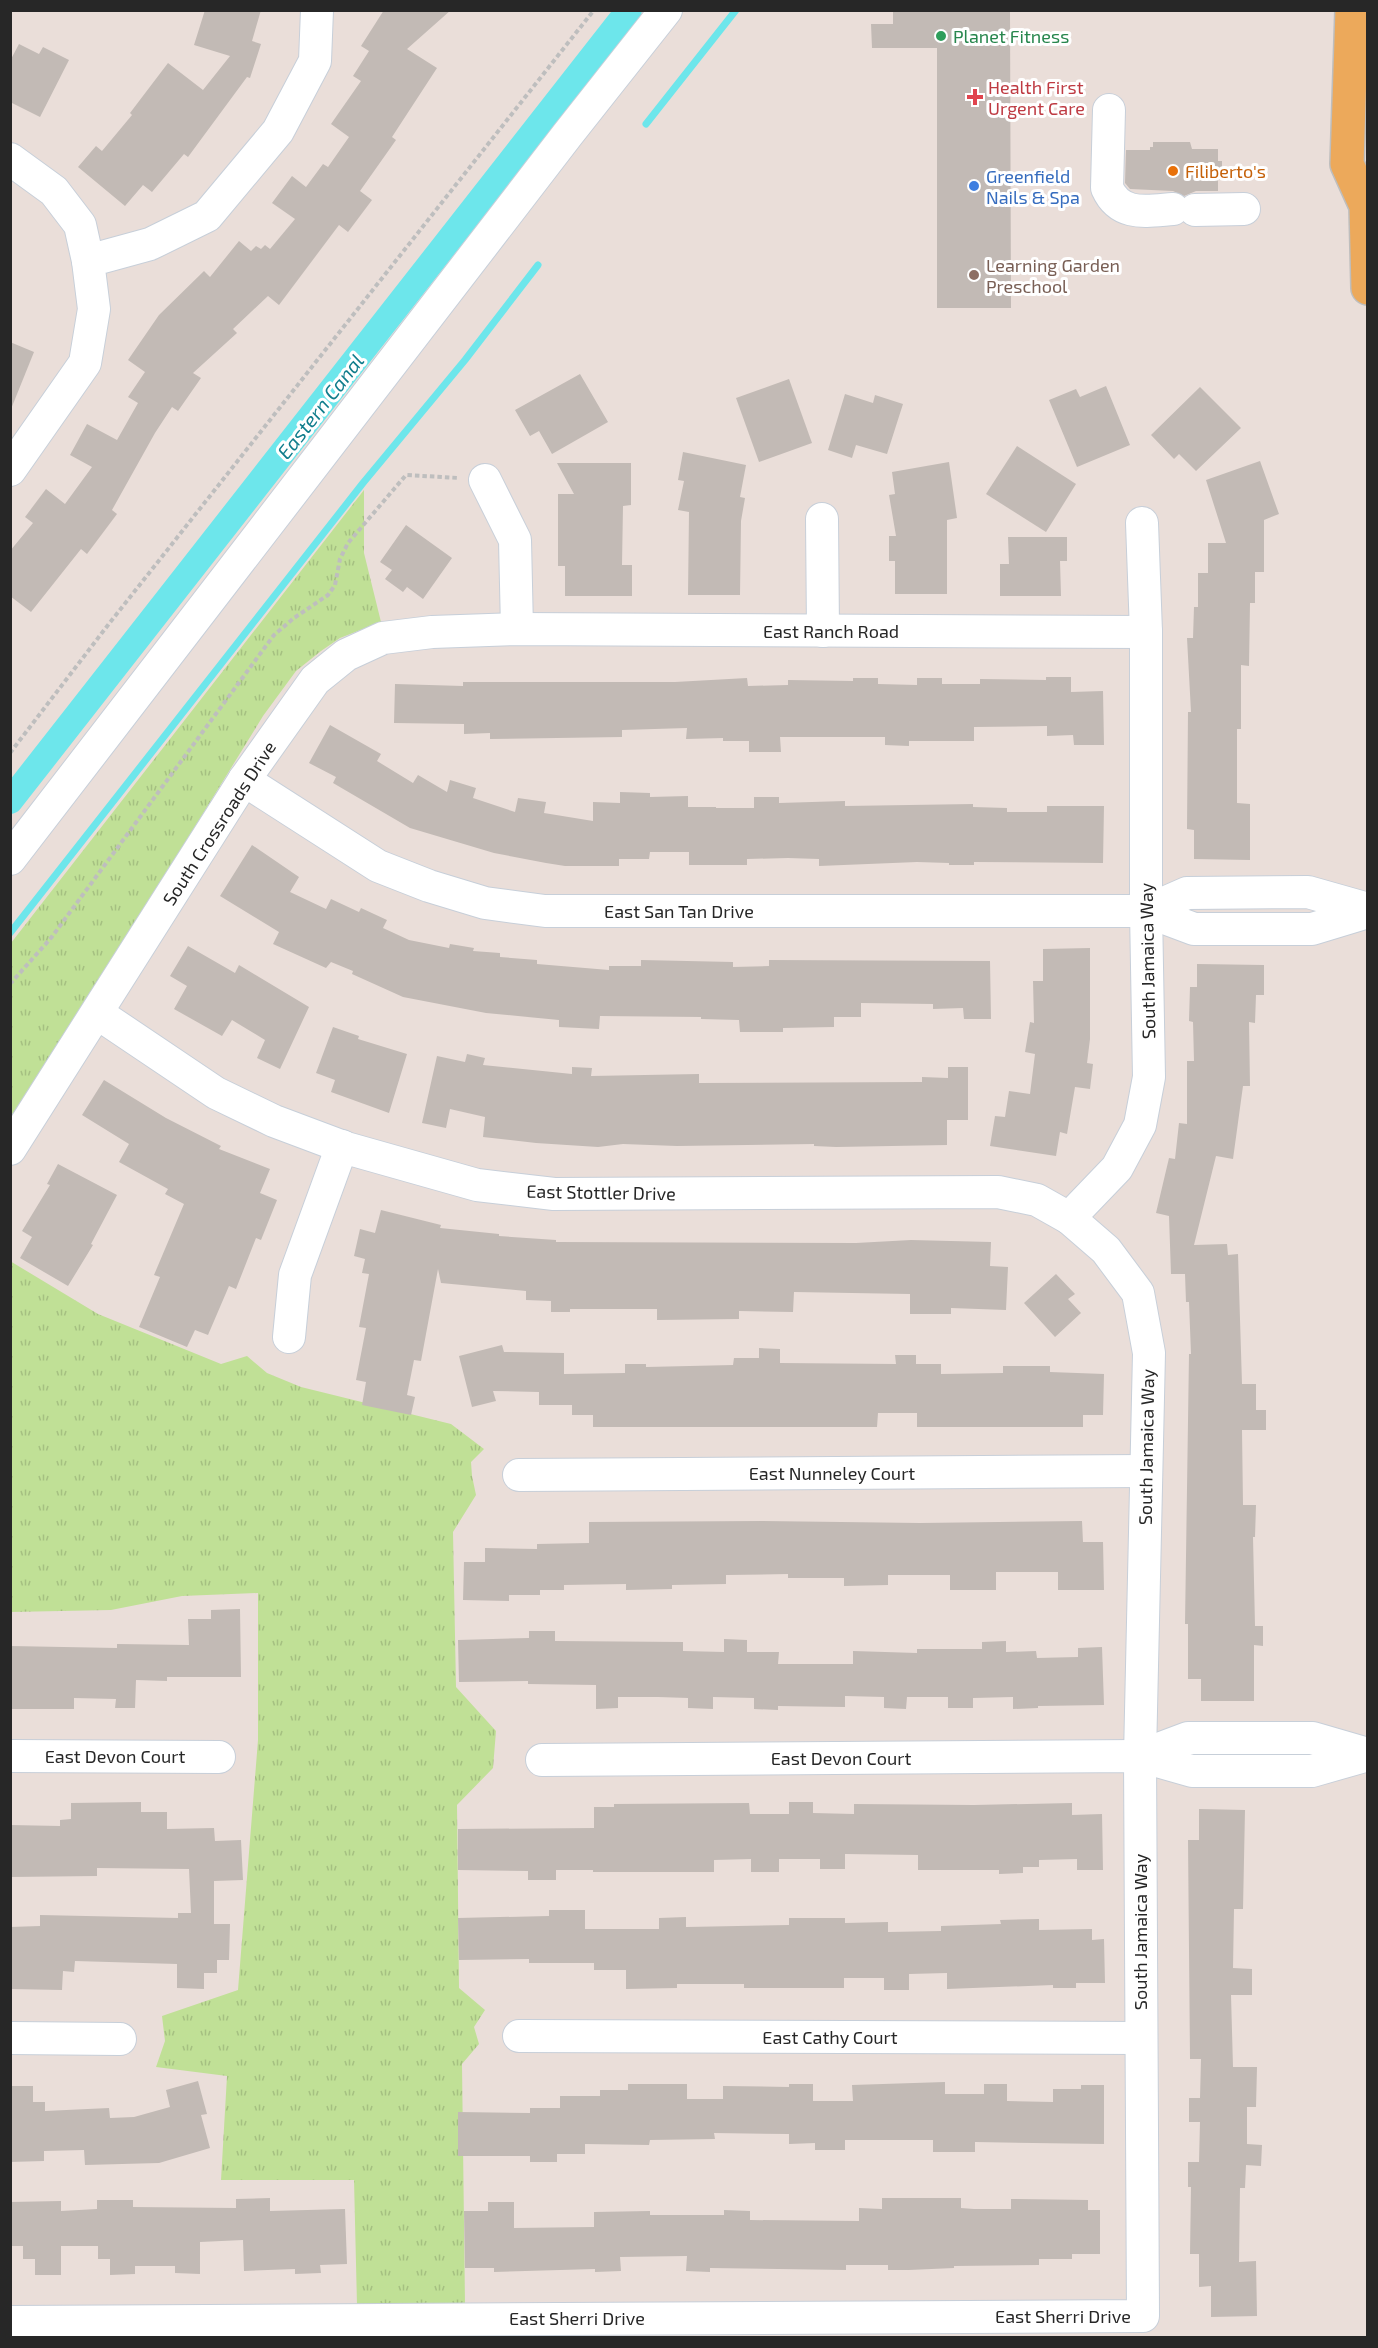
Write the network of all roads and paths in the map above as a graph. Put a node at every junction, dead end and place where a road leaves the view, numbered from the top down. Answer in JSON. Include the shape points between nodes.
{"nodes":[{"id":1,"x":317,"y":10,"type":"edge"},
{"id":2,"x":594,"y":10,"type":"edge"},
{"id":3,"x":666,"y":10,"type":"edge"},
{"id":4,"x":1352,"y":10,"type":"edge"},
{"id":5,"x":1109,"y":110,"type":"dead end"},
{"id":6,"x":10,"y":159,"type":"edge"},
{"id":7,"x":1367,"y":205,"type":"edge"},
{"id":8,"x":1244,"y":209,"type":"dead end"},
{"id":9,"x":88,"y":261,"type":"junction"},
{"id":10,"x":1368,"y":288,"type":"edge"},
{"id":11,"x":10,"y":470,"type":"edge"},
{"id":12,"x":485,"y":480,"type":"joint"},
{"id":13,"x":822,"y":519,"type":"dead end"},
{"id":14,"x":1142,"y":523,"type":"dead end"},
{"id":15,"x":517,"y":629,"type":"junction"},
{"id":16,"x":823,"y":630,"type":"junction"},
{"id":17,"x":1146,"y":632,"type":"junction"},
{"id":18,"x":10,"y":753,"type":"edge"},
{"id":19,"x":244,"y":780,"type":"junction"},
{"id":20,"x":10,"y":859,"type":"edge"},
{"id":21,"x":1146,"y":911,"type":"junction"},
{"id":22,"x":1368,"y":911,"type":"edge"},
{"id":23,"x":10,"y":984,"type":"edge"},
{"id":24,"x":97,"y":1013,"type":"junction"},
{"id":25,"x":342,"y":1146,"type":"junction"},
{"id":26,"x":10,"y":1149,"type":"edge"},
{"id":27,"x":1069,"y":1218,"type":"junction"},
{"id":28,"x":289,"y":1337,"type":"dead end"},
{"id":29,"x":1145,"y":1471,"type":"junction"},
{"id":30,"x":519,"y":1475,"type":"dead end"},
{"id":31,"x":1368,"y":1754,"type":"edge"},
{"id":32,"x":10,"y":1756,"type":"edge"},
{"id":33,"x":1140,"y":1756,"type":"junction"},
{"id":34,"x":219,"y":1757,"type":"dead end"},
{"id":35,"x":542,"y":1760,"type":"dead end"},
{"id":36,"x":519,"y":2036,"type":"dead end"},
{"id":37,"x":10,"y":2038,"type":"edge"},
{"id":38,"x":1140,"y":2038,"type":"junction"},
{"id":39,"x":120,"y":2039,"type":"dead end"},
{"id":40,"x":1143,"y":2316,"type":"joint"},
{"id":41,"x":10,"y":2322,"type":"edge"},
{"id":42,"x":423,"y":2328,"type":"edge"}],
"edges":[{"from":1,"to":9,"type":"street","via":[[315,61],[278,131],[207,216],[150,244]]},
{"from":2,"to":18,"type":"path"},
{"from":3,"to":20,"type":"street"},
{"from":4,"to":7,"type":"main road","via":[[1347,164]]},
{"from":5,"to":8,"type":"street","via":[[1107,189],[1120,207]]},
{"from":6,"to":9,"type":"street","via":[[54,191],[80,225]]},
{"from":7,"to":10,"type":"main road"},
{"from":9,"to":11,"type":"street","via":[[94,309],[85,363]]},
{"from":12,"to":15,"type":"street","via":[[515,540]]},
{"from":12,"to":23,"type":"path","via":[[406,475],[348,543],[328,595],[274,635],[71,912]]},
{"from":13,"to":16,"type":"street"},
{"from":14,"to":17,"type":"street","name":"South Jamaica Way"},
{"from":15,"to":16,"type":"street","name":"East Ranch Road"},
{"from":15,"to":19,"type":"street","name":"South Crossroads Drive","via":[[383,638],[346,654],[315,680]]},
{"from":16,"to":17,"type":"street","name":"East Ranch Road"},
{"from":17,"to":21,"type":"street","name":"South Jamaica Way"},
{"from":19,"to":21,"type":"street","name":"East San Tan Drive","via":[[378,866],[485,903],[545,911]]},
{"from":19,"to":24,"type":"street","name":"South Crossroads Drive"},
{"from":21,"to":22,"type":"street","name":"East San Tan Drive","via":[[1187,893],[1308,892]]},
{"from":21,"to":27,"type":"street","name":"South Jamaica Way","via":[[1149,1077],[1140,1125],[1117,1168]]},
{"from":24,"to":25,"type":"street","name":"East Stottler Drive","via":[[216,1093],[274,1121]]},
{"from":24,"to":26,"type":"street","name":"South Crossroads Drive"},
{"from":25,"to":27,"type":"street","name":"East Stottler Drive","via":[[477,1185],[554,1194],[998,1192],[1037,1200]]},
{"from":25,"to":28,"type":"street","via":[[295,1275]]},
{"from":27,"to":29,"type":"street","name":"South Jamaica Way","via":[[1106,1250],[1138,1293],[1149,1353]]},
{"from":29,"to":30,"type":"street","name":"East Nunneley Court"},
{"from":29,"to":33,"type":"street","name":"South Jamaica Way"},
{"from":31,"to":33,"type":"street","name":"East Devon Court","via":[[1313,1738],[1188,1738]]},
{"from":32,"to":34,"type":"street","name":"East Devon Court"},
{"from":33,"to":35,"type":"street","name":"East Devon Court"},
{"from":33,"to":38,"type":"street","name":"South Jamaica Way"},
{"from":36,"to":38,"type":"street","name":"East Cathy Court"},
{"from":37,"to":39,"type":"street"},
{"from":38,"to":40,"type":"street","name":"South Jamaica Way"},
{"from":40,"to":42,"type":"street","name":"East Sherri Drive"},
{"from":41,"to":42,"type":"street","name":"East Sherri Drive"}]}
